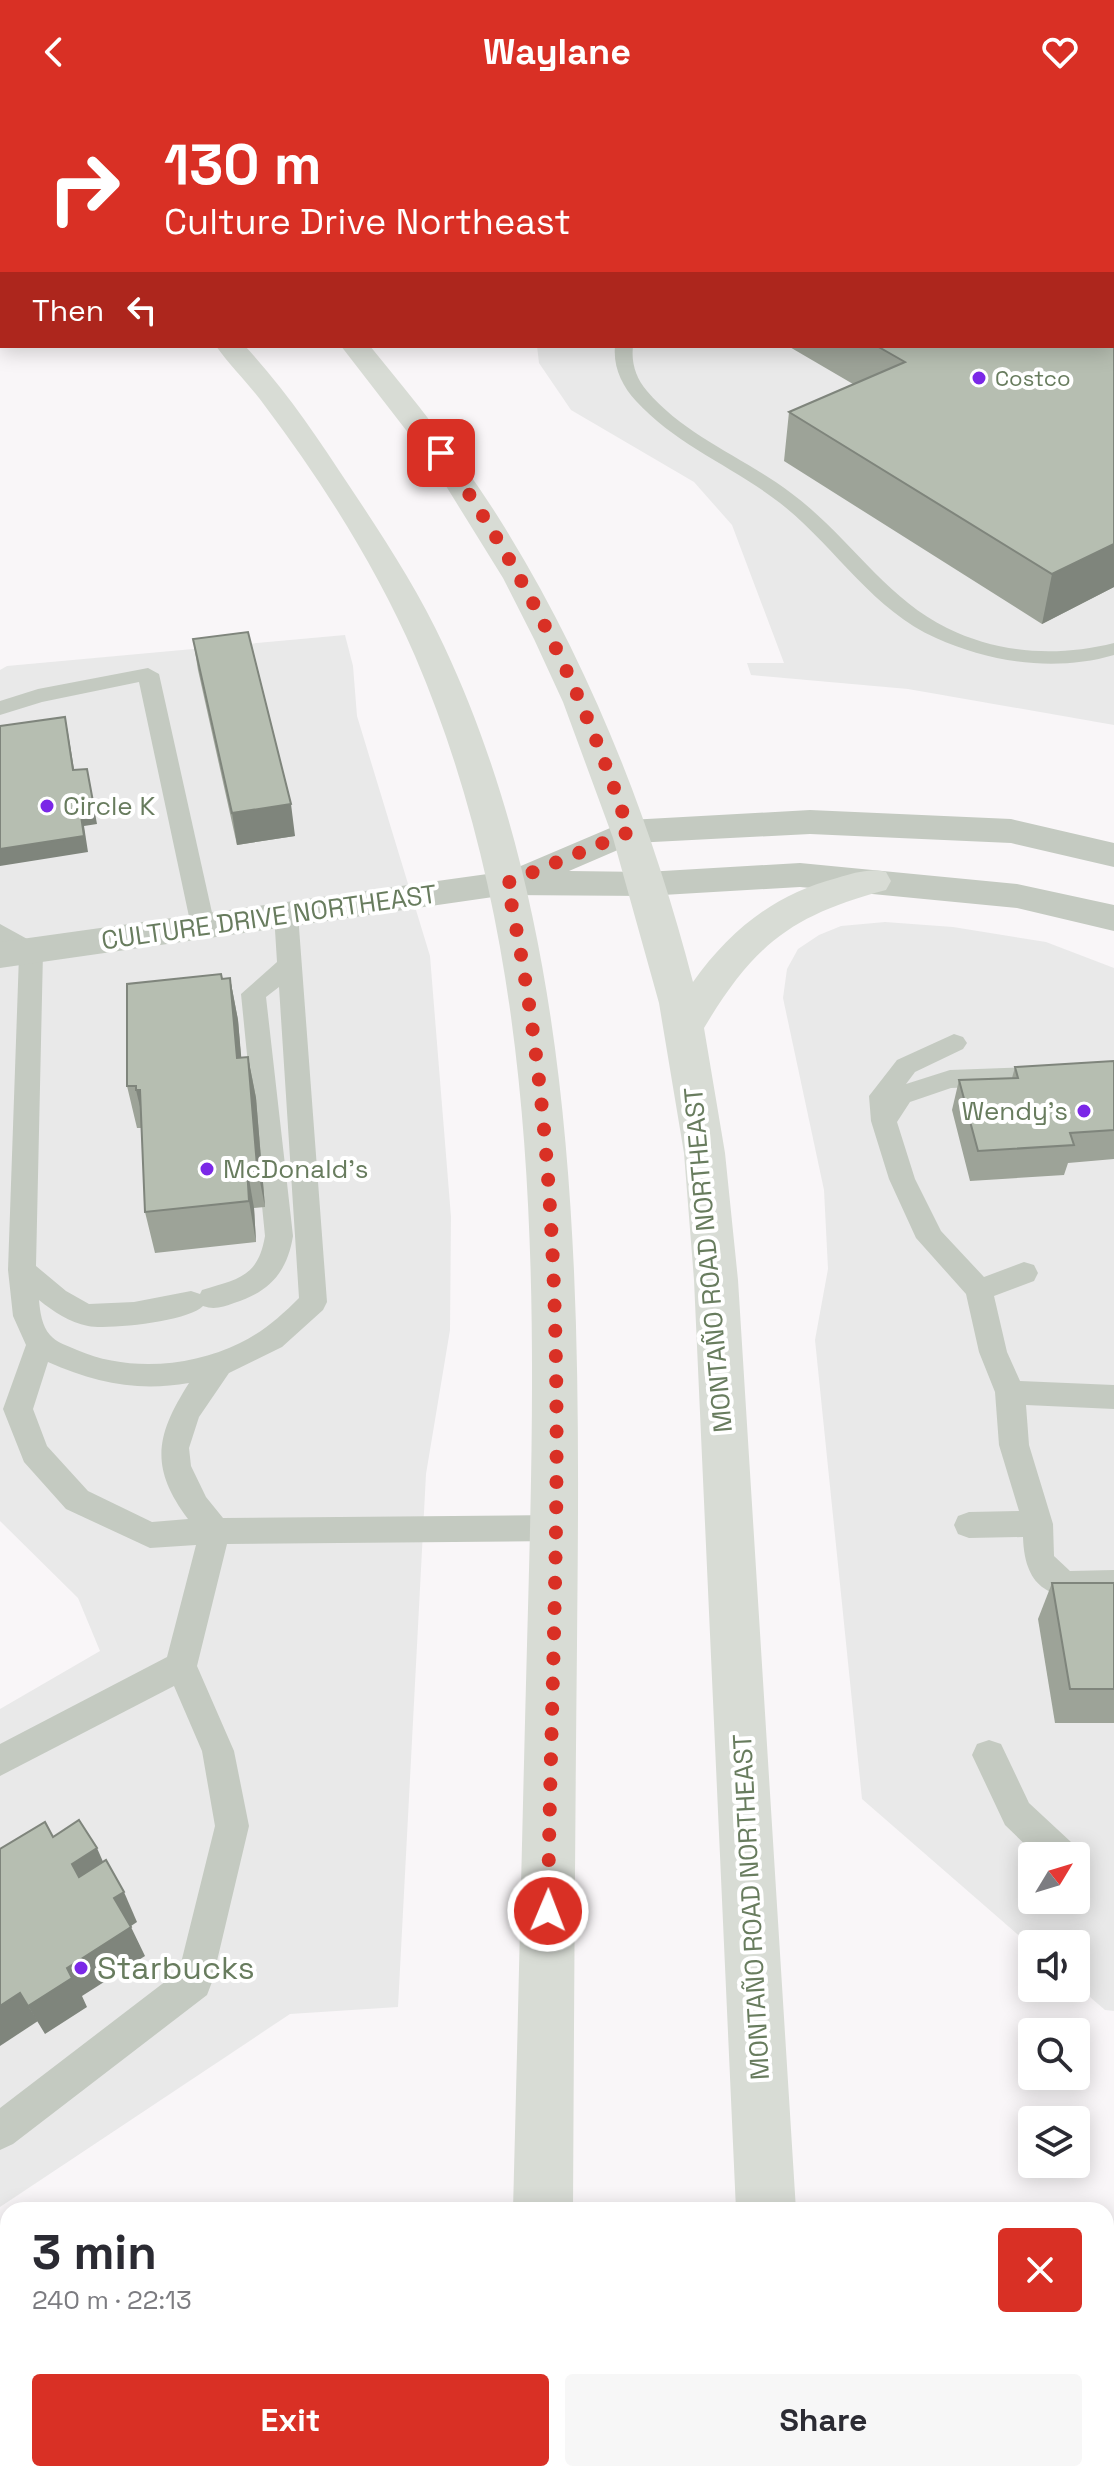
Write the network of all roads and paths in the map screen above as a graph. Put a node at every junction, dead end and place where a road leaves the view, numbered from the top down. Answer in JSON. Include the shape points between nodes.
{"nodes":[{"id":1,"x":232,"y":348,"type":"edge"},
{"id":2,"x":357,"y":348,"type":"edge"},
{"id":3,"x":624,"y":348,"type":"edge"},
{"id":4,"x":1114,"y":649,"type":"edge"},
{"id":5,"x":0,"y":708,"type":"edge"},
{"id":6,"x":629,"y":832,"type":"junction"},
{"id":7,"x":1114,"y":855,"type":"edge"},
{"id":8,"x":873,"y":881,"type":"junction"},
{"id":9,"x":507,"y":883,"type":"junction"},
{"id":10,"x":646,"y":884,"type":"junction"},
{"id":11,"x":286,"y":914,"type":"junction"},
{"id":12,"x":1114,"y":918,"type":"edge"},
{"id":13,"x":203,"y":926,"type":"junction"},
{"id":14,"x":10,"y":946,"type":"edge"},
{"id":15,"x":290,"y":965,"type":"junction"},
{"id":16,"x":684,"y":1028,"type":"junction"},
{"id":17,"x":954,"y":1043,"type":"dead end"},
{"id":18,"x":1114,"y":1073,"type":"edge"},
{"id":19,"x":884,"y":1121,"type":"junction"},
{"id":20,"x":22,"y":1270,"type":"junction"},
{"id":21,"x":1024,"y":1273,"type":"dead end"},
{"id":22,"x":979,"y":1290,"type":"junction"},
{"id":23,"x":40,"y":1344,"type":"junction"},
{"id":24,"x":218,"y":1365,"type":"junction"},
{"id":25,"x":1010,"y":1392,"type":"junction"},
{"id":26,"x":1114,"y":1397,"type":"edge"},
{"id":27,"x":1038,"y":1524,"type":"junction"},
{"id":28,"x":969,"y":1525,"type":"dead end"},
{"id":29,"x":555,"y":1528,"type":"junction"},
{"id":30,"x":215,"y":1531,"type":"junction"},
{"id":31,"x":1114,"y":1584,"type":"edge"},
{"id":32,"x":181,"y":1666,"type":"junction"},
{"id":33,"x":989,"y":1755,"type":"dead end"},
{"id":34,"x":0,"y":1761,"type":"edge"},
{"id":35,"x":1046,"y":1842,"type":"edge"},
{"id":36,"x":0,"y":2131,"type":"edge"},
{"id":37,"x":543,"y":2202,"type":"edge"},
{"id":38,"x":766,"y":2202,"type":"edge"}],
"edges":[{"from":1,"to":9,"type":"main road","via":[[317,457],[410,611],[460,728]]},
{"from":2,"to":6,"type":"main road","name":"MONTAÑO ROAD NORTHEAST","via":[[427,432],[504,548],[569,673]]},
{"from":3,"to":4,"type":"lane","via":[[629,382],[646,402],[787,499],[896,604],[940,633],[1038,657],[1077,658]]},
{"from":5,"to":13,"type":"lane","via":[[148,674]]},
{"from":6,"to":7,"type":"street","name":"CULTURE DRIVE NORTHEAST","via":[[810,822],[1011,831]]},
{"from":6,"to":9,"type":"street","name":"CULTURE DRIVE NORTHEAST"},
{"from":6,"to":10,"type":"main road","name":"MONTAÑO ROAD NORTHEAST"},
{"from":8,"to":10,"type":"street","name":"CULTURE DRIVE NORTHEAST","via":[[800,875]]},
{"from":8,"to":12,"type":"street","name":"CULTURE DRIVE NORTHEAST","via":[[1017,896]]},
{"from":8,"to":16,"type":"main road","via":[[832,889],[778,916],[713,977]]},
{"from":9,"to":10,"type":"street","name":"CULTURE DRIVE NORTHEAST"},
{"from":9,"to":11,"type":"street","name":"CULTURE DRIVE NORTHEAST"},
{"from":9,"to":29,"type":"main road","via":[[535,1036],[548,1162],[557,1341]]},
{"from":10,"to":16,"type":"main road","name":"MONTAÑO ROAD NORTHEAST"},
{"from":11,"to":13,"type":"street","name":"CULTURE DRIVE NORTHEAST"},
{"from":11,"to":15,"type":"lane"},
{"from":13,"to":14,"type":"street","name":"CULTURE DRIVE NORTHEAST"},
{"from":14,"to":20,"type":"lane"},
{"from":15,"to":20,"type":"lane","via":[[253,994],[279,1236],[277,1254],[264,1276],[250,1287],[202,1300],[93,1316],[78,1312]]},
{"from":15,"to":24,"type":"lane","via":[[313,1302],[273,1339]]},
{"from":16,"to":38,"type":"main road","name":"MONTAÑO ROAD NORTHEAST","via":[[701,1136],[716,1297]]},
{"from":17,"to":19,"type":"lane","via":[[906,1066],[882,1096]]},
{"from":18,"to":19,"type":"lane","via":[[950,1079],[901,1095]]},
{"from":19,"to":22,"type":"lane","via":[[902,1179],[930,1238]]},
{"from":20,"to":23,"type":"lane","via":[[27,1316]]},
{"from":21,"to":22,"type":"lane"},
{"from":22,"to":25,"type":"lane","via":[[993,1352]]},
{"from":23,"to":24,"type":"lane","via":[[86,1367],[142,1377]]},
{"from":23,"to":30,"type":"lane","via":[[18,1409],[35,1453],[77,1500],[150,1535]]},
{"from":24,"to":30,"type":"lane","via":[[174,1436],[176,1469],[191,1502]]},
{"from":25,"to":26,"type":"lane"},
{"from":25,"to":27,"type":"lane","via":[[1014,1445]]},
{"from":27,"to":28,"type":"lane"},
{"from":27,"to":31,"type":"lane","via":[[1039,1558],[1047,1572],[1065,1585]]},
{"from":29,"to":30,"type":"lane"},
{"from":29,"to":37,"type":"main road"},
{"from":30,"to":32,"type":"lane"},
{"from":32,"to":34,"type":"lane"},
{"from":32,"to":36,"type":"lane","via":[[218,1751],[232,1826],[194,1982]]},
{"from":33,"to":35,"type":"lane","via":[[1017,1814]]}]}
